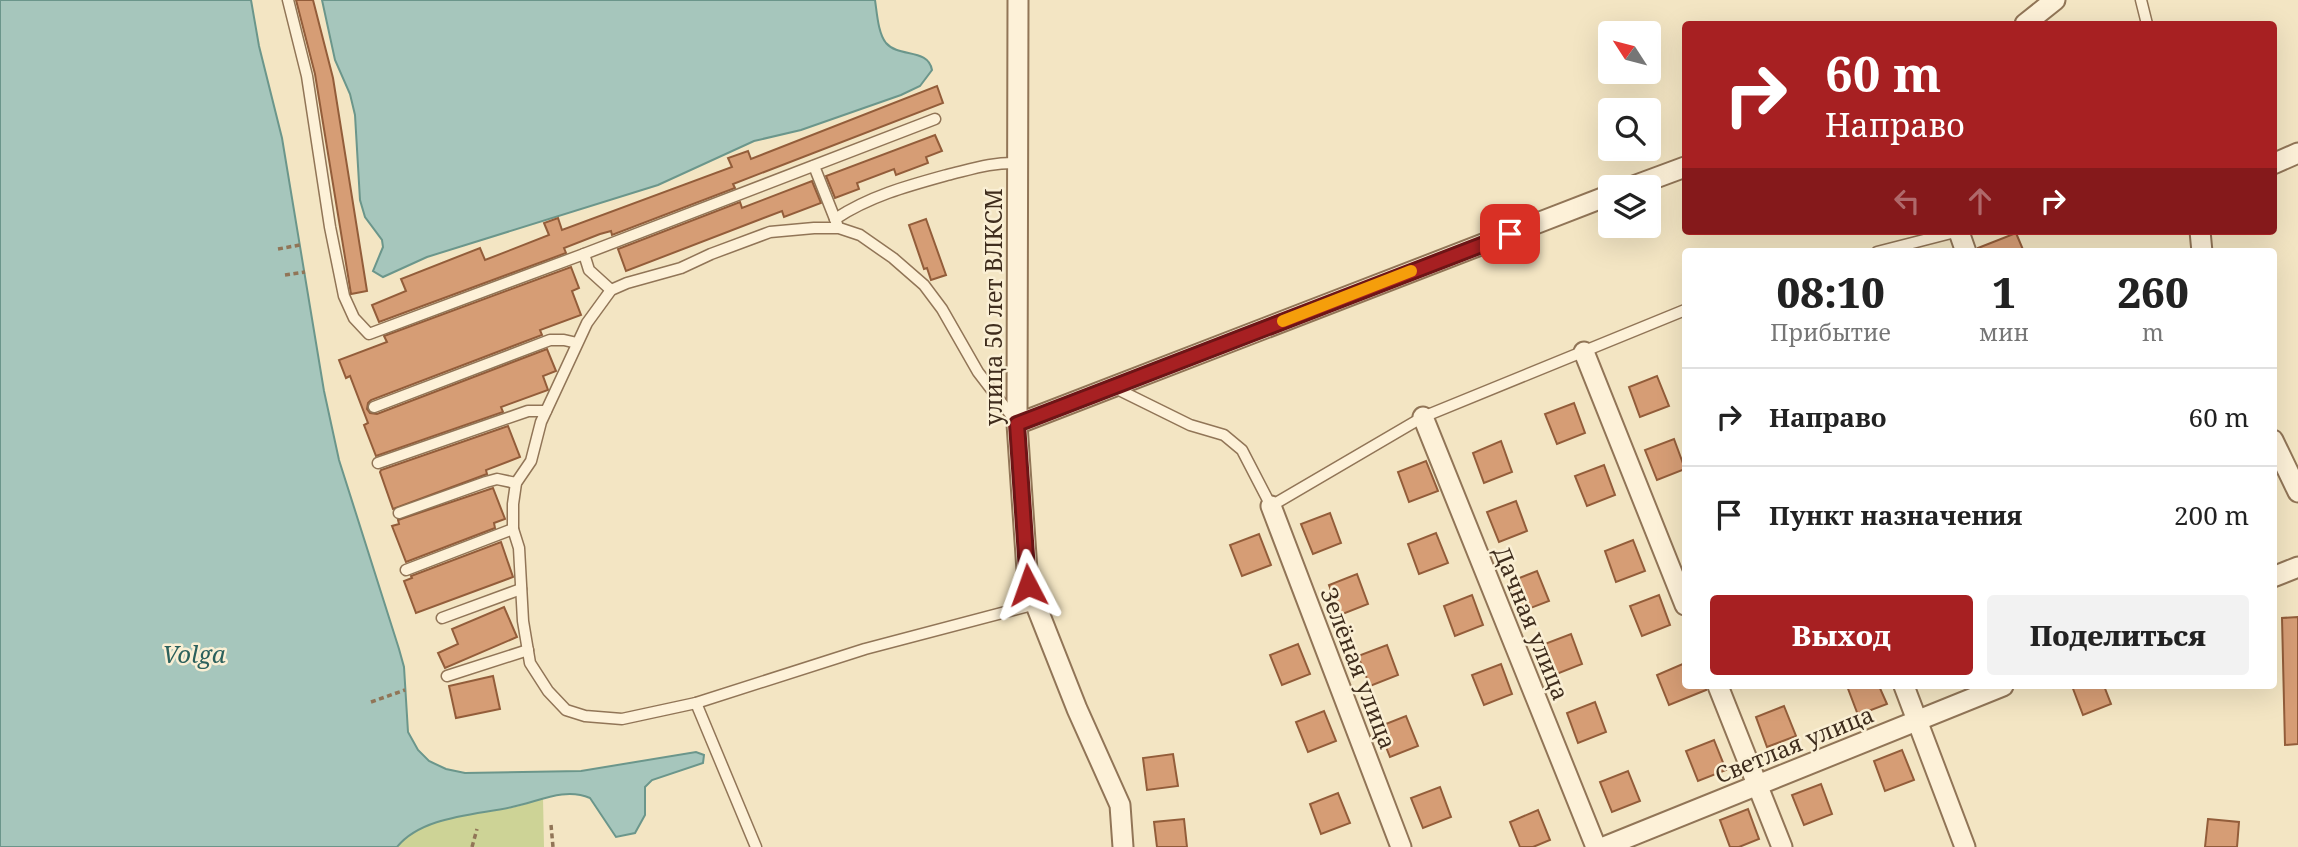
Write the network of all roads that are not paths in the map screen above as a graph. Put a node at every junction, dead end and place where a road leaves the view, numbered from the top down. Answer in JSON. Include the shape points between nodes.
{"nodes":[{"id":1,"x":288,"y":0,"type":"edge"},
{"id":2,"x":1018,"y":0,"type":"edge"},
{"id":3,"x":2055,"y":0,"type":"edge"},
{"id":4,"x":2141,"y":0,"type":"edge"},
{"id":5,"x":2032,"y":21,"type":"edge"},
{"id":6,"x":2146,"y":21,"type":"edge"},
{"id":7,"x":935,"y":119,"type":"dead end"},
{"id":8,"x":2298,"y":153,"type":"edge"},
{"id":9,"x":2277,"y":162,"type":"edge"},
{"id":10,"x":1017,"y":163,"type":"junction"},
{"id":11,"x":814,"y":166,"type":"junction"},
{"id":12,"x":1682,"y":167,"type":"edge"},
{"id":13,"x":1661,"y":175,"type":"edge"},
{"id":14,"x":1598,"y":200,"type":"edge"},
{"id":15,"x":837,"y":223,"type":"junction"},
{"id":16,"x":1943,"y":235,"type":"edge"},
{"id":17,"x":1893,"y":248,"type":"edge"},
{"id":18,"x":584,"y":254,"type":"junction"},
{"id":19,"x":611,"y":290,"type":"junction"},
{"id":20,"x":1682,"y":311,"type":"edge"},
{"id":21,"x":577,"y":343,"type":"junction"},
{"id":22,"x":1584,"y":352,"type":"junction"},
{"id":23,"x":1111,"y":387,"type":"junction"},
{"id":24,"x":374,"y":407,"type":"dead end"},
{"id":25,"x":546,"y":411,"type":"junction"},
{"id":26,"x":1423,"y":417,"type":"junction"},
{"id":27,"x":1017,"y":424,"type":"junction"},
{"id":28,"x":2277,"y":448,"type":"edge"},
{"id":29,"x":377,"y":463,"type":"dead end"},
{"id":30,"x":516,"y":483,"type":"junction"},
{"id":31,"x":2298,"y":492,"type":"edge"},
{"id":32,"x":1272,"y":506,"type":"junction"},
{"id":33,"x":399,"y":513,"type":"dead end"},
{"id":34,"x":513,"y":529,"type":"junction"},
{"id":35,"x":2298,"y":567,"type":"edge"},
{"id":36,"x":406,"y":570,"type":"dead end"},
{"id":37,"x":2277,"y":575,"type":"edge"},
{"id":38,"x":521,"y":589,"type":"junction"},
{"id":39,"x":1682,"y":597,"type":"edge"},
{"id":40,"x":1036,"y":604,"type":"junction"},
{"id":41,"x":442,"y":618,"type":"dead end"},
{"id":42,"x":528,"y":650,"type":"junction"},
{"id":43,"x":447,"y":676,"type":"dead end"},
{"id":44,"x":1719,"y":689,"type":"edge"},
{"id":45,"x":1905,"y":689,"type":"edge"},
{"id":46,"x":1996,"y":689,"type":"edge"},
{"id":47,"x":696,"y":703,"type":"junction"},
{"id":48,"x":1917,"y":721,"type":"junction"},
{"id":49,"x":1758,"y":785,"type":"junction"},
{"id":50,"x":756,"y":847,"type":"edge"},
{"id":51,"x":1123,"y":847,"type":"edge"},
{"id":52,"x":1401,"y":847,"type":"edge"},
{"id":53,"x":1596,"y":847,"type":"edge"},
{"id":54,"x":1604,"y":847,"type":"edge"},
{"id":55,"x":1783,"y":847,"type":"edge"},
{"id":56,"x":1965,"y":847,"type":"edge"}],
"edges":[{"from":1,"to":18,"type":"lane","via":[[307,76],[344,296],[354,318],[369,334]]},
{"from":2,"to":10,"type":"street","name":"улица 50 лет ВЛКСМ"},
{"from":3,"to":5,"type":"street"},
{"from":4,"to":6,"type":"lane"},
{"from":7,"to":11,"type":"lane"},
{"from":8,"to":9,"type":"street"},
{"from":10,"to":15,"type":"lane","via":[[996,162],[884,192],[853,207]]},
{"from":10,"to":27,"type":"street","name":"улица 50 лет ВЛКСМ"},
{"from":11,"to":15,"type":"lane"},
{"from":11,"to":18,"type":"lane"},
{"from":12,"to":13,"type":"street"},
{"from":14,"to":23,"type":"street"},
{"from":15,"to":19,"type":"lane","via":[[771,232]]},
{"from":15,"to":27,"type":"lane","via":[[894,258],[924,285]]},
{"from":16,"to":17,"type":"lane"},
{"from":18,"to":19,"type":"lane","via":[[589,270]]},
{"from":19,"to":21,"type":"lane"},
{"from":20,"to":22,"type":"lane"},
{"from":21,"to":24,"type":"lane","via":[[550,340]]},
{"from":21,"to":25,"type":"lane"},
{"from":22,"to":26,"type":"lane"},
{"from":22,"to":39,"type":"street"},
{"from":23,"to":27,"type":"street"},
{"from":23,"to":32,"type":"lane","via":[[1190,425],[1224,435],[1242,450]]},
{"from":25,"to":29,"type":"lane","via":[[528,411]]},
{"from":25,"to":30,"type":"lane","via":[[531,461]]},
{"from":26,"to":32,"type":"lane"},
{"from":26,"to":53,"type":"street","name":"Дачная улица"},
{"from":27,"to":40,"type":"street","name":"улица 50 лет ВЛКСМ","via":[[1028,585]]},
{"from":28,"to":31,"type":"street"},
{"from":30,"to":33,"type":"lane","via":[[497,479]]},
{"from":30,"to":34,"type":"lane"},
{"from":32,"to":52,"type":"street","name":"Зелёная улица"},
{"from":34,"to":36,"type":"lane"},
{"from":34,"to":38,"type":"lane"},
{"from":35,"to":37,"type":"street"},
{"from":38,"to":41,"type":"lane"},
{"from":38,"to":42,"type":"lane"},
{"from":40,"to":47,"type":"lane","via":[[865,649]]},
{"from":40,"to":51,"type":"street","name":"улица 50 лет ВЛКСМ","via":[[1120,805]]},
{"from":42,"to":43,"type":"lane"},
{"from":42,"to":47,"type":"lane","via":[[530,663],[548,691],[566,710],[585,716],[622,719]]},
{"from":44,"to":49,"type":"street"},
{"from":45,"to":48,"type":"street"},
{"from":46,"to":48,"type":"street","name":"Светлая улица"},
{"from":47,"to":50,"type":"lane"},
{"from":48,"to":49,"type":"street","name":"Светлая улица"},
{"from":48,"to":56,"type":"street"},
{"from":49,"to":54,"type":"street","name":"Светлая улица"},
{"from":49,"to":55,"type":"street"}]}
